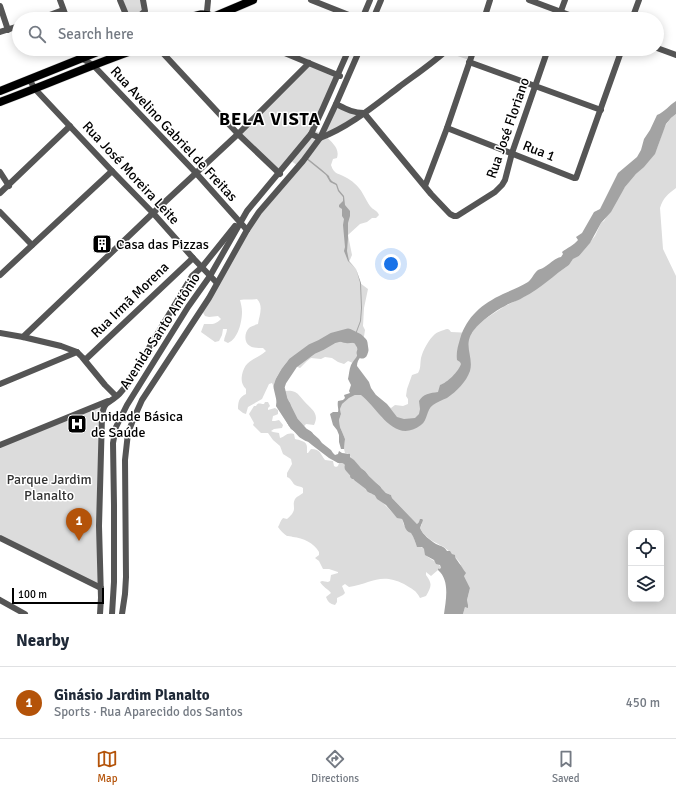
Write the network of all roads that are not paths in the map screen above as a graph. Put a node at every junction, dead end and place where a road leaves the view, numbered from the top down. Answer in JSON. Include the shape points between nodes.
{"nodes":[{"id":1,"x":60,"y":0,"type":"edge"},
{"id":2,"x":120,"y":0,"type":"edge"},
{"id":3,"x":143,"y":0,"type":"edge"},
{"id":4,"x":208,"y":0,"type":"edge"},
{"id":5,"x":253,"y":0,"type":"edge"},
{"id":6,"x":311,"y":0,"type":"edge"},
{"id":7,"x":370,"y":0,"type":"edge"},
{"id":8,"x":381,"y":0,"type":"edge"},
{"id":9,"x":490,"y":0,"type":"edge"},
{"id":10,"x":529,"y":0,"type":"edge"},
{"id":11,"x":565,"y":0,"type":"edge"},
{"id":12,"x":639,"y":0,"type":"edge"},
{"id":13,"x":0,"y":6,"type":"edge"},
{"id":14,"x":63,"y":10,"type":"joint"},
{"id":15,"x":58,"y":12,"type":"edge"},
{"id":16,"x":125,"y":12,"type":"edge"},
{"id":17,"x":144,"y":12,"type":"edge"},
{"id":18,"x":209,"y":12,"type":"edge"},
{"id":19,"x":223,"y":12,"type":"edge"},
{"id":20,"x":342,"y":12,"type":"edge"},
{"id":21,"x":364,"y":12,"type":"edge"},
{"id":22,"x":376,"y":12,"type":"edge"},
{"id":23,"x":486,"y":12,"type":"edge"},
{"id":24,"x":561,"y":12,"type":"joint"},
{"id":25,"x":635,"y":12,"type":"edge"},
{"id":26,"x":12,"y":29,"type":"edge"},
{"id":27,"x":8,"y":30,"type":"junction"},
{"id":28,"x":0,"y":32,"type":"edge"},
{"id":29,"x":664,"y":51,"type":"edge"},
{"id":30,"x":676,"y":55,"type":"edge"},
{"id":31,"x":86,"y":56,"type":"edge"},
{"id":32,"x":118,"y":56,"type":"edge"},
{"id":33,"x":166,"y":56,"type":"edge"},
{"id":34,"x":292,"y":56,"type":"edge"},
{"id":35,"x":346,"y":56,"type":"edge"},
{"id":36,"x":357,"y":56,"type":"edge"},
{"id":37,"x":439,"y":56,"type":"edge"},
{"id":38,"x":471,"y":56,"type":"edge"},
{"id":39,"x":546,"y":56,"type":"edge"},
{"id":40,"x":620,"y":56,"type":"edge"},
{"id":41,"x":81,"y":58,"type":"junction"},
{"id":42,"x":469,"y":62,"type":"junction"},
{"id":43,"x":309,"y":63,"type":"junction"},
{"id":44,"x":93,"y":65,"type":"junction"},
{"id":45,"x":338,"y":76,"type":"junction"},
{"id":46,"x":29,"y":79,"type":"junction"},
{"id":47,"x":347,"y":80,"type":"junction"},
{"id":48,"x":535,"y":86,"type":"junction"},
{"id":49,"x":35,"y":88,"type":"junction"},
{"id":50,"x":0,"y":90,"type":"edge"},
{"id":51,"x":0,"y":102,"type":"edge"},
{"id":52,"x":336,"y":104,"type":"junction"},
{"id":53,"x":601,"y":110,"type":"junction"},
{"id":54,"x":364,"y":113,"type":"junction"},
{"id":55,"x":70,"y":126,"type":"junction"},
{"id":56,"x":447,"y":128,"type":"junction"},
{"id":57,"x":238,"y":134,"type":"junction"},
{"id":58,"x":311,"y":134,"type":"junction"},
{"id":59,"x":320,"y":138,"type":"junction"},
{"id":60,"x":512,"y":153,"type":"junction"},
{"id":61,"x":112,"y":171,"type":"junction"},
{"id":62,"x":0,"y":172,"type":"edge"},
{"id":63,"x":196,"y":173,"type":"junction"},
{"id":64,"x":279,"y":173,"type":"junction"},
{"id":65,"x":286,"y":179,"type":"junction"},
{"id":66,"x":9,"y":186,"type":"junction"},
{"id":67,"x":424,"y":186,"type":"junction"},
{"id":68,"x":0,"y":194,"type":"edge"},
{"id":69,"x":0,"y":212,"type":"edge"},
{"id":70,"x":153,"y":213,"type":"junction"},
{"id":71,"x":239,"y":222,"type":"junction"},
{"id":72,"x":247,"y":230,"type":"junction"},
{"id":73,"x":32,"y":245,"type":"junction"},
{"id":74,"x":192,"y":258,"type":"junction"},
{"id":75,"x":202,"y":267,"type":"junction"},
{"id":76,"x":0,"y":275,"type":"edge"},
{"id":77,"x":210,"y":276,"type":"junction"},
{"id":78,"x":217,"y":283,"type":"junction"},
{"id":79,"x":0,"y":333,"type":"edge"},
{"id":80,"x":23,"y":336,"type":"junction"},
{"id":81,"x":77,"y":352,"type":"junction"},
{"id":82,"x":85,"y":360,"type":"junction"},
{"id":83,"x":0,"y":384,"type":"edge"},
{"id":84,"x":116,"y":396,"type":"junction"},
{"id":85,"x":108,"y":401,"type":"junction"},
{"id":86,"x":0,"y":445,"type":"edge"},
{"id":87,"x":0,"y":538,"type":"edge"},
{"id":88,"x":100,"y":588,"type":"junction"},
{"id":89,"x":0,"y":600,"type":"edge"},
{"id":90,"x":25,"y":614,"type":"edge"},
{"id":91,"x":100,"y":614,"type":"edge"},
{"id":92,"x":112,"y":614,"type":"edge"},
{"id":93,"x":122,"y":614,"type":"edge"}],
"edges":[{"from":1,"to":14,"type":"street"},
{"from":2,"to":16,"type":"street"},
{"from":3,"to":17,"type":"street"},
{"from":4,"to":18,"type":"street"},
{"from":5,"to":19,"type":"main road"},
{"from":6,"to":20,"type":"street"},
{"from":7,"to":21,"type":"street"},
{"from":8,"to":22,"type":"street"},
{"from":9,"to":23,"type":"street"},
{"from":10,"to":24,"type":"street"},
{"from":11,"to":24,"type":"street"},
{"from":12,"to":25,"type":"street"},
{"from":13,"to":27,"type":"street"},
{"from":14,"to":15,"type":"street"},
{"from":26,"to":27,"type":"street"},
{"from":27,"to":28,"type":"street"},
{"from":29,"to":30,"type":"street"},
{"from":31,"to":41,"type":"main road"},
{"from":32,"to":44,"type":"main road"},
{"from":33,"to":57,"type":"street"},
{"from":34,"to":43,"type":"street"},
{"from":35,"to":45,"type":"street","name":"Avenida Santo Antônio"},
{"from":36,"to":47,"type":"street","name":"Avenida Santo Antônio"},
{"from":37,"to":54,"type":"street"},
{"from":38,"to":42,"type":"street"},
{"from":39,"to":48,"type":"street","name":"Rua José Floriano"},
{"from":40,"to":53,"type":"street"},
{"from":41,"to":44,"type":"street","name":"Rua Avelino Gabriel de Freitas"},
{"from":41,"to":46,"type":"main road"},
{"from":42,"to":48,"type":"street"},
{"from":42,"to":56,"type":"street"},
{"from":43,"to":45,"type":"street"},
{"from":43,"to":57,"type":"street"},
{"from":44,"to":49,"type":"main road"},
{"from":44,"to":63,"type":"street","name":"Rua Avelino Gabriel de Freitas"},
{"from":45,"to":47,"type":"street"},
{"from":45,"to":58,"type":"street","name":"Avenida Santo Antônio"},
{"from":46,"to":49,"type":"street","name":"Rua José Moreira Leite"},
{"from":46,"to":50,"type":"main road"},
{"from":47,"to":52,"type":"street","name":"Avenida Santo Antônio"},
{"from":48,"to":53,"type":"street"},
{"from":48,"to":60,"type":"street","name":"Rua José Floriano"},
{"from":49,"to":51,"type":"main road"},
{"from":49,"to":55,"type":"street","name":"Rua José Moreira Leite"},
{"from":52,"to":54,"type":"street","via":[[349,111]]},
{"from":52,"to":59,"type":"street","name":"Avenida Santo Antônio"},
{"from":53,"to":60,"type":"street","name":"Rua 1","via":[[577,177]]},
{"from":54,"to":59,"type":"street"},
{"from":54,"to":67,"type":"street"},
{"from":55,"to":61,"type":"street","name":"Rua José Moreira Leite"},
{"from":55,"to":66,"type":"street"},
{"from":56,"to":60,"type":"street","name":"Rua 1"},
{"from":56,"to":67,"type":"street"},
{"from":57,"to":63,"type":"street"},
{"from":57,"to":64,"type":"street"},
{"from":58,"to":59,"type":"street"},
{"from":58,"to":64,"type":"street","name":"Avenida Santo Antônio"},
{"from":59,"to":65,"type":"street","name":"Avenida Santo Antônio"},
{"from":60,"to":67,"type":"street","name":"Rua José Floriano","via":[[499,189],[456,216],[450,214]]},
{"from":61,"to":70,"type":"street","name":"Rua José Moreira Leite"},
{"from":61,"to":73,"type":"street"},
{"from":62,"to":66,"type":"street"},
{"from":63,"to":70,"type":"street"},
{"from":63,"to":71,"type":"street","name":"Rua Avelino Gabriel de Freitas"},
{"from":64,"to":65,"type":"street"},
{"from":64,"to":71,"type":"street","name":"Avenida Santo Antônio"},
{"from":65,"to":72,"type":"street","name":"Avenida Santo Antônio","via":[[258,212]]},
{"from":66,"to":68,"type":"street"},
{"from":69,"to":73,"type":"street"},
{"from":70,"to":74,"type":"street","name":"Rua José Moreira Leite"},
{"from":70,"to":80,"type":"street"},
{"from":71,"to":72,"type":"street","name":"Rua Avelino Gabriel de Freitas"},
{"from":71,"to":75,"type":"street"},
{"from":71,"to":77,"type":"street","name":"Avenida Santo Antônio"},
{"from":72,"to":78,"type":"street","name":"Avenida Santo Antônio"},
{"from":73,"to":76,"type":"street"},
{"from":74,"to":75,"type":"street","name":"Rua José Moreira Leite"},
{"from":74,"to":82,"type":"street","name":"Rua Irmã Morena"},
{"from":75,"to":77,"type":"street","name":"Rua José Moreira Leite"},
{"from":75,"to":84,"type":"street","via":[[192,276],[126,386]]},
{"from":77,"to":78,"type":"street","name":"Rua José Moreira Leite"},
{"from":77,"to":92,"type":"street","name":"Avenida Santo Antônio","via":[[188,307],[116,427],[113,443]]},
{"from":78,"to":93,"type":"street","name":"Avenida Santo Antônio","via":[[142,400],[128,433],[125,460],[126,577]]},
{"from":79,"to":80,"type":"street"},
{"from":80,"to":81,"type":"street"},
{"from":81,"to":82,"type":"street"},
{"from":81,"to":83,"type":"street"},
{"from":82,"to":84,"type":"street"},
{"from":84,"to":85,"type":"street"},
{"from":85,"to":86,"type":"street"},
{"from":85,"to":88,"type":"street","via":[[102,416]]},
{"from":87,"to":88,"type":"street"},
{"from":88,"to":91,"type":"street"},
{"from":89,"to":90,"type":"street"}]}
